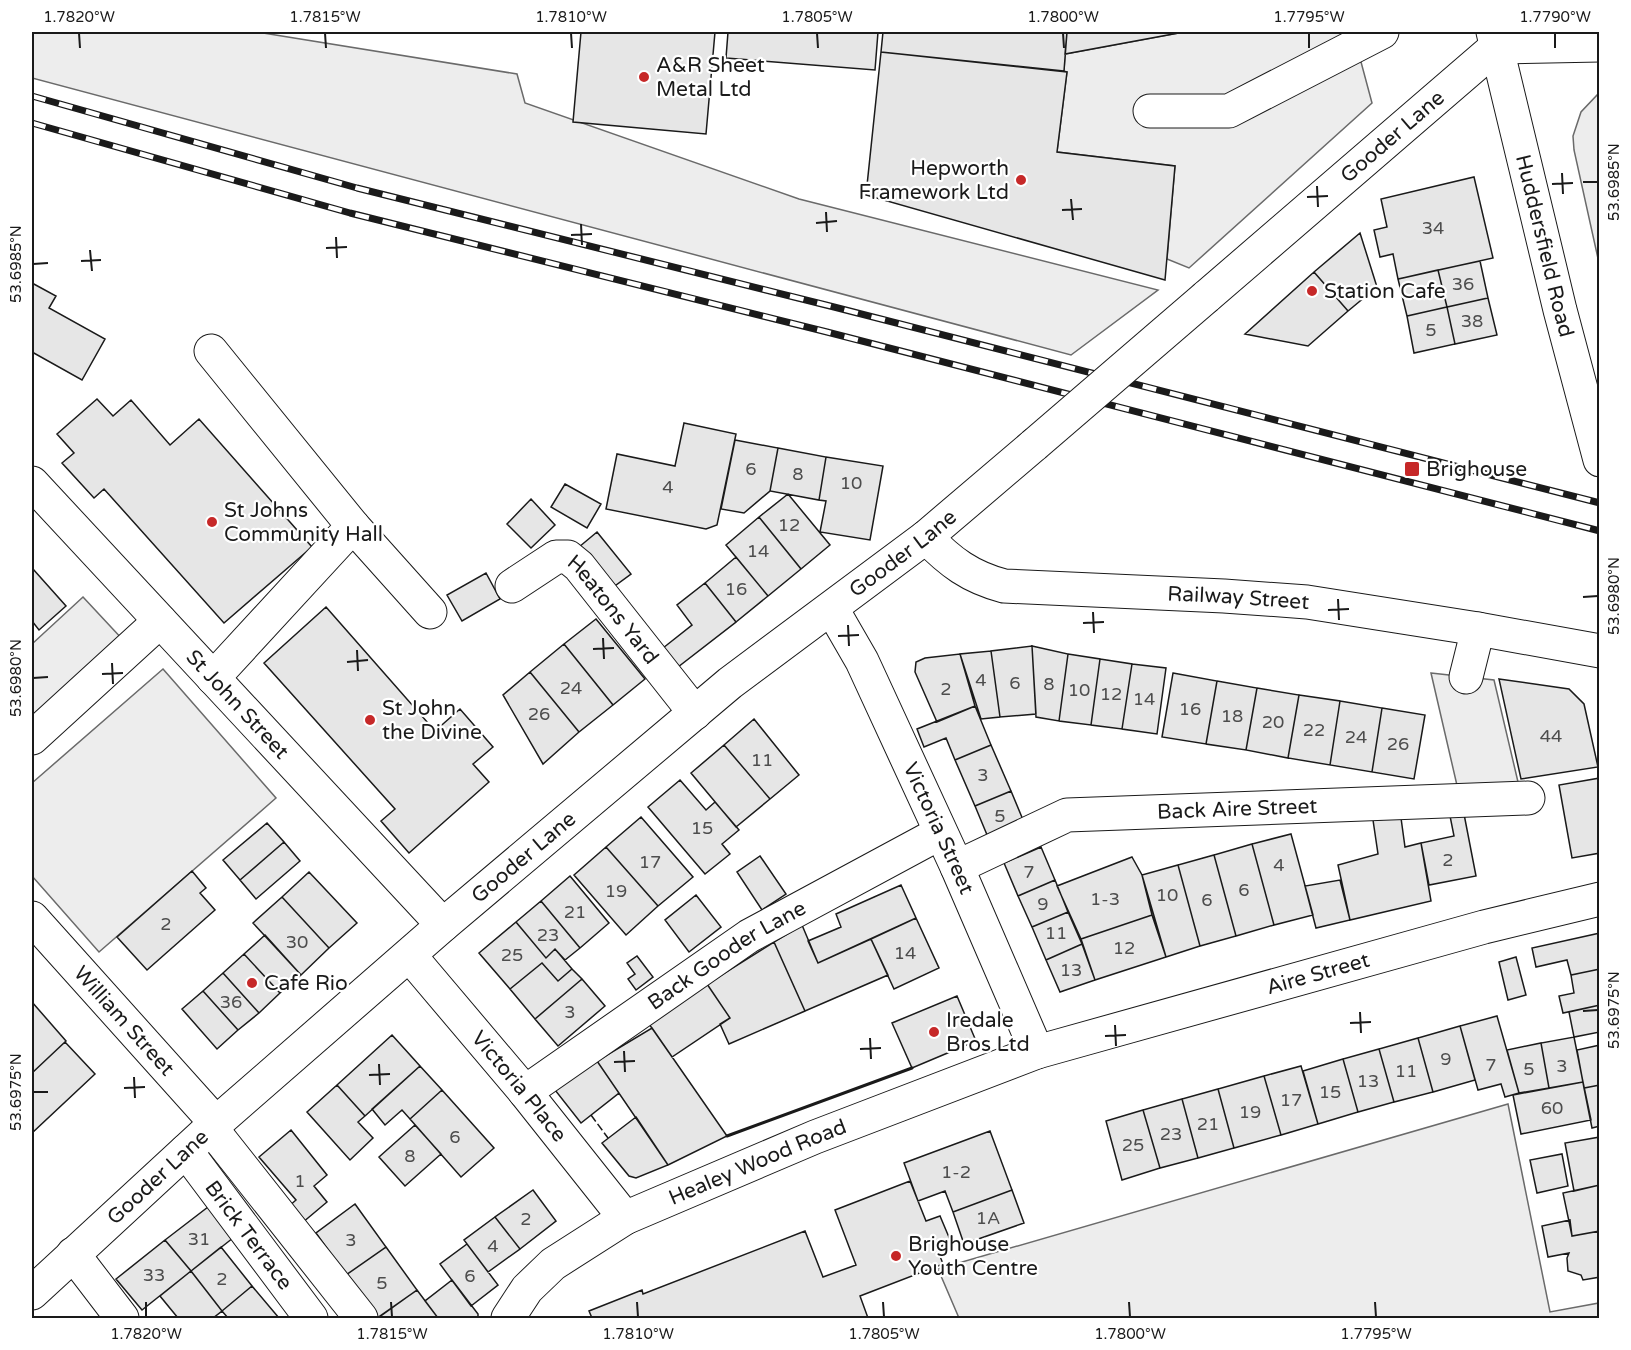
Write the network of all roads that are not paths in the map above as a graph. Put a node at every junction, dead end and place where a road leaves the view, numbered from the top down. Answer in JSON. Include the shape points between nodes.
{"nodes":[{"id":1,"x":1382,"y":32,"type":"edge"},
{"id":2,"x":1494,"y":39,"type":"edge"},
{"id":3,"x":1599,"y":45,"type":"edge"},
{"id":4,"x":1149,"y":111,"type":"dead end"},
{"id":5,"x":211,"y":351,"type":"dead end"},
{"id":6,"x":1599,"y":460,"type":"edge"},
{"id":7,"x":32,"y":483,"type":"edge"},
{"id":8,"x":353,"y":526,"type":"junction"},
{"id":9,"x":926,"y":537,"type":"junction"},
{"id":10,"x":512,"y":586,"type":"dead end"},
{"id":11,"x":832,"y":609,"type":"junction"},
{"id":12,"x":430,"y":612,"type":"dead end"},
{"id":13,"x":160,"y":621,"type":"junction"},
{"id":14,"x":1478,"y":629,"type":"junction"},
{"id":15,"x":1599,"y":651,"type":"edge"},
{"id":16,"x":1466,"y":677,"type":"dead end"},
{"id":17,"x":213,"y":678,"type":"junction"},
{"id":18,"x":695,"y":713,"type":"junction"},
{"id":19,"x":32,"y":738,"type":"edge"},
{"id":20,"x":1528,"y":798,"type":"dead end"},
{"id":21,"x":940,"y":833,"type":"junction"},
{"id":22,"x":957,"y":867,"type":"junction"},
{"id":23,"x":1599,"y":899,"type":"edge"},
{"id":24,"x":32,"y":918,"type":"edge"},
{"id":25,"x":443,"y":925,"type":"junction"},
{"id":26,"x":410,"y":956,"type":"junction"},
{"id":27,"x":1037,"y":1052,"type":"junction"},
{"id":28,"x":525,"y":1092,"type":"junction"},
{"id":29,"x":214,"y":1126,"type":"junction"},
{"id":30,"x":186,"y":1151,"type":"junction"},
{"id":31,"x":625,"y":1218,"type":"junction"},
{"id":32,"x":73,"y":1254,"type":"junction"},
{"id":33,"x":32,"y":1293,"type":"edge"},
{"id":34,"x":122,"y":1318,"type":"edge"},
{"id":35,"x":311,"y":1318,"type":"edge"},
{"id":36,"x":362,"y":1318,"type":"edge"},
{"id":37,"x":508,"y":1318,"type":"edge"}],
"edges":[{"from":1,"to":4,"type":"street","via":[[1229,111]]},
{"from":2,"to":3,"type":"street"},
{"from":2,"to":6,"type":"street","name":"Huddersfield Road"},
{"from":2,"to":9,"type":"street","name":"Gooder Lane","bridge":true,"via":[[1206,297]]},
{"from":5,"to":8,"type":"street"},
{"from":7,"to":13,"type":"street","name":"St John Street"},
{"from":8,"to":12,"type":"street"},
{"from":8,"to":17,"type":"street"},
{"from":9,"to":11,"type":"street","name":"Gooder Lane"},
{"from":9,"to":14,"type":"street","name":"Railway Street","via":[[969,573],[1004,586],[1307,602]]},
{"from":10,"to":18,"type":"street","name":"Heatons Yard","via":[[556,557],[568,557]]},
{"from":11,"to":18,"type":"street","name":"Gooder Lane"},
{"from":11,"to":21,"type":"street","name":"Victoria Street","via":[[862,661]]},
{"from":13,"to":17,"type":"street","name":"St John Street"},
{"from":13,"to":19,"type":"street"},
{"from":14,"to":15,"type":"street","name":"Railway Street"},
{"from":14,"to":16,"type":"street"},
{"from":17,"to":25,"type":"street","name":"St John Street"},
{"from":18,"to":25,"type":"street","name":"Gooder Lane"},
{"from":20,"to":22,"type":"street","name":"Back Aire Street","via":[[1067,815]]},
{"from":21,"to":22,"type":"street","name":"Victoria Street"},
{"from":21,"to":28,"type":"street","name":"Back Gooder Lane","via":[[749,936]]},
{"from":22,"to":27,"type":"street","name":"Victoria Street"},
{"from":23,"to":27,"type":"street","name":"Aire Street","via":[[1484,927]]},
{"from":24,"to":29,"type":"street","name":"William Street"},
{"from":25,"to":26,"type":"street","name":"Gooder Lane"},
{"from":26,"to":28,"type":"street","name":"Victoria Place"},
{"from":26,"to":29,"type":"street","name":"Gooder Lane"},
{"from":27,"to":31,"type":"street","name":"Healey Wood Road","via":[[815,1137]]},
{"from":28,"to":31,"type":"street","name":"Victoria Place"},
{"from":29,"to":30,"type":"street","name":"Gooder Lane"},
{"from":29,"to":36,"type":"street","name":"William Street"},
{"from":30,"to":32,"type":"street","name":"Gooder Lane"},
{"from":30,"to":35,"type":"street","name":"Brick Terrace"},
{"from":31,"to":37,"type":"street","name":"Healey Wood Road","via":[[553,1264],[527,1289]]},
{"from":32,"to":33,"type":"street","name":"Gooder Lane"},
{"from":32,"to":34,"type":"street"}]}
